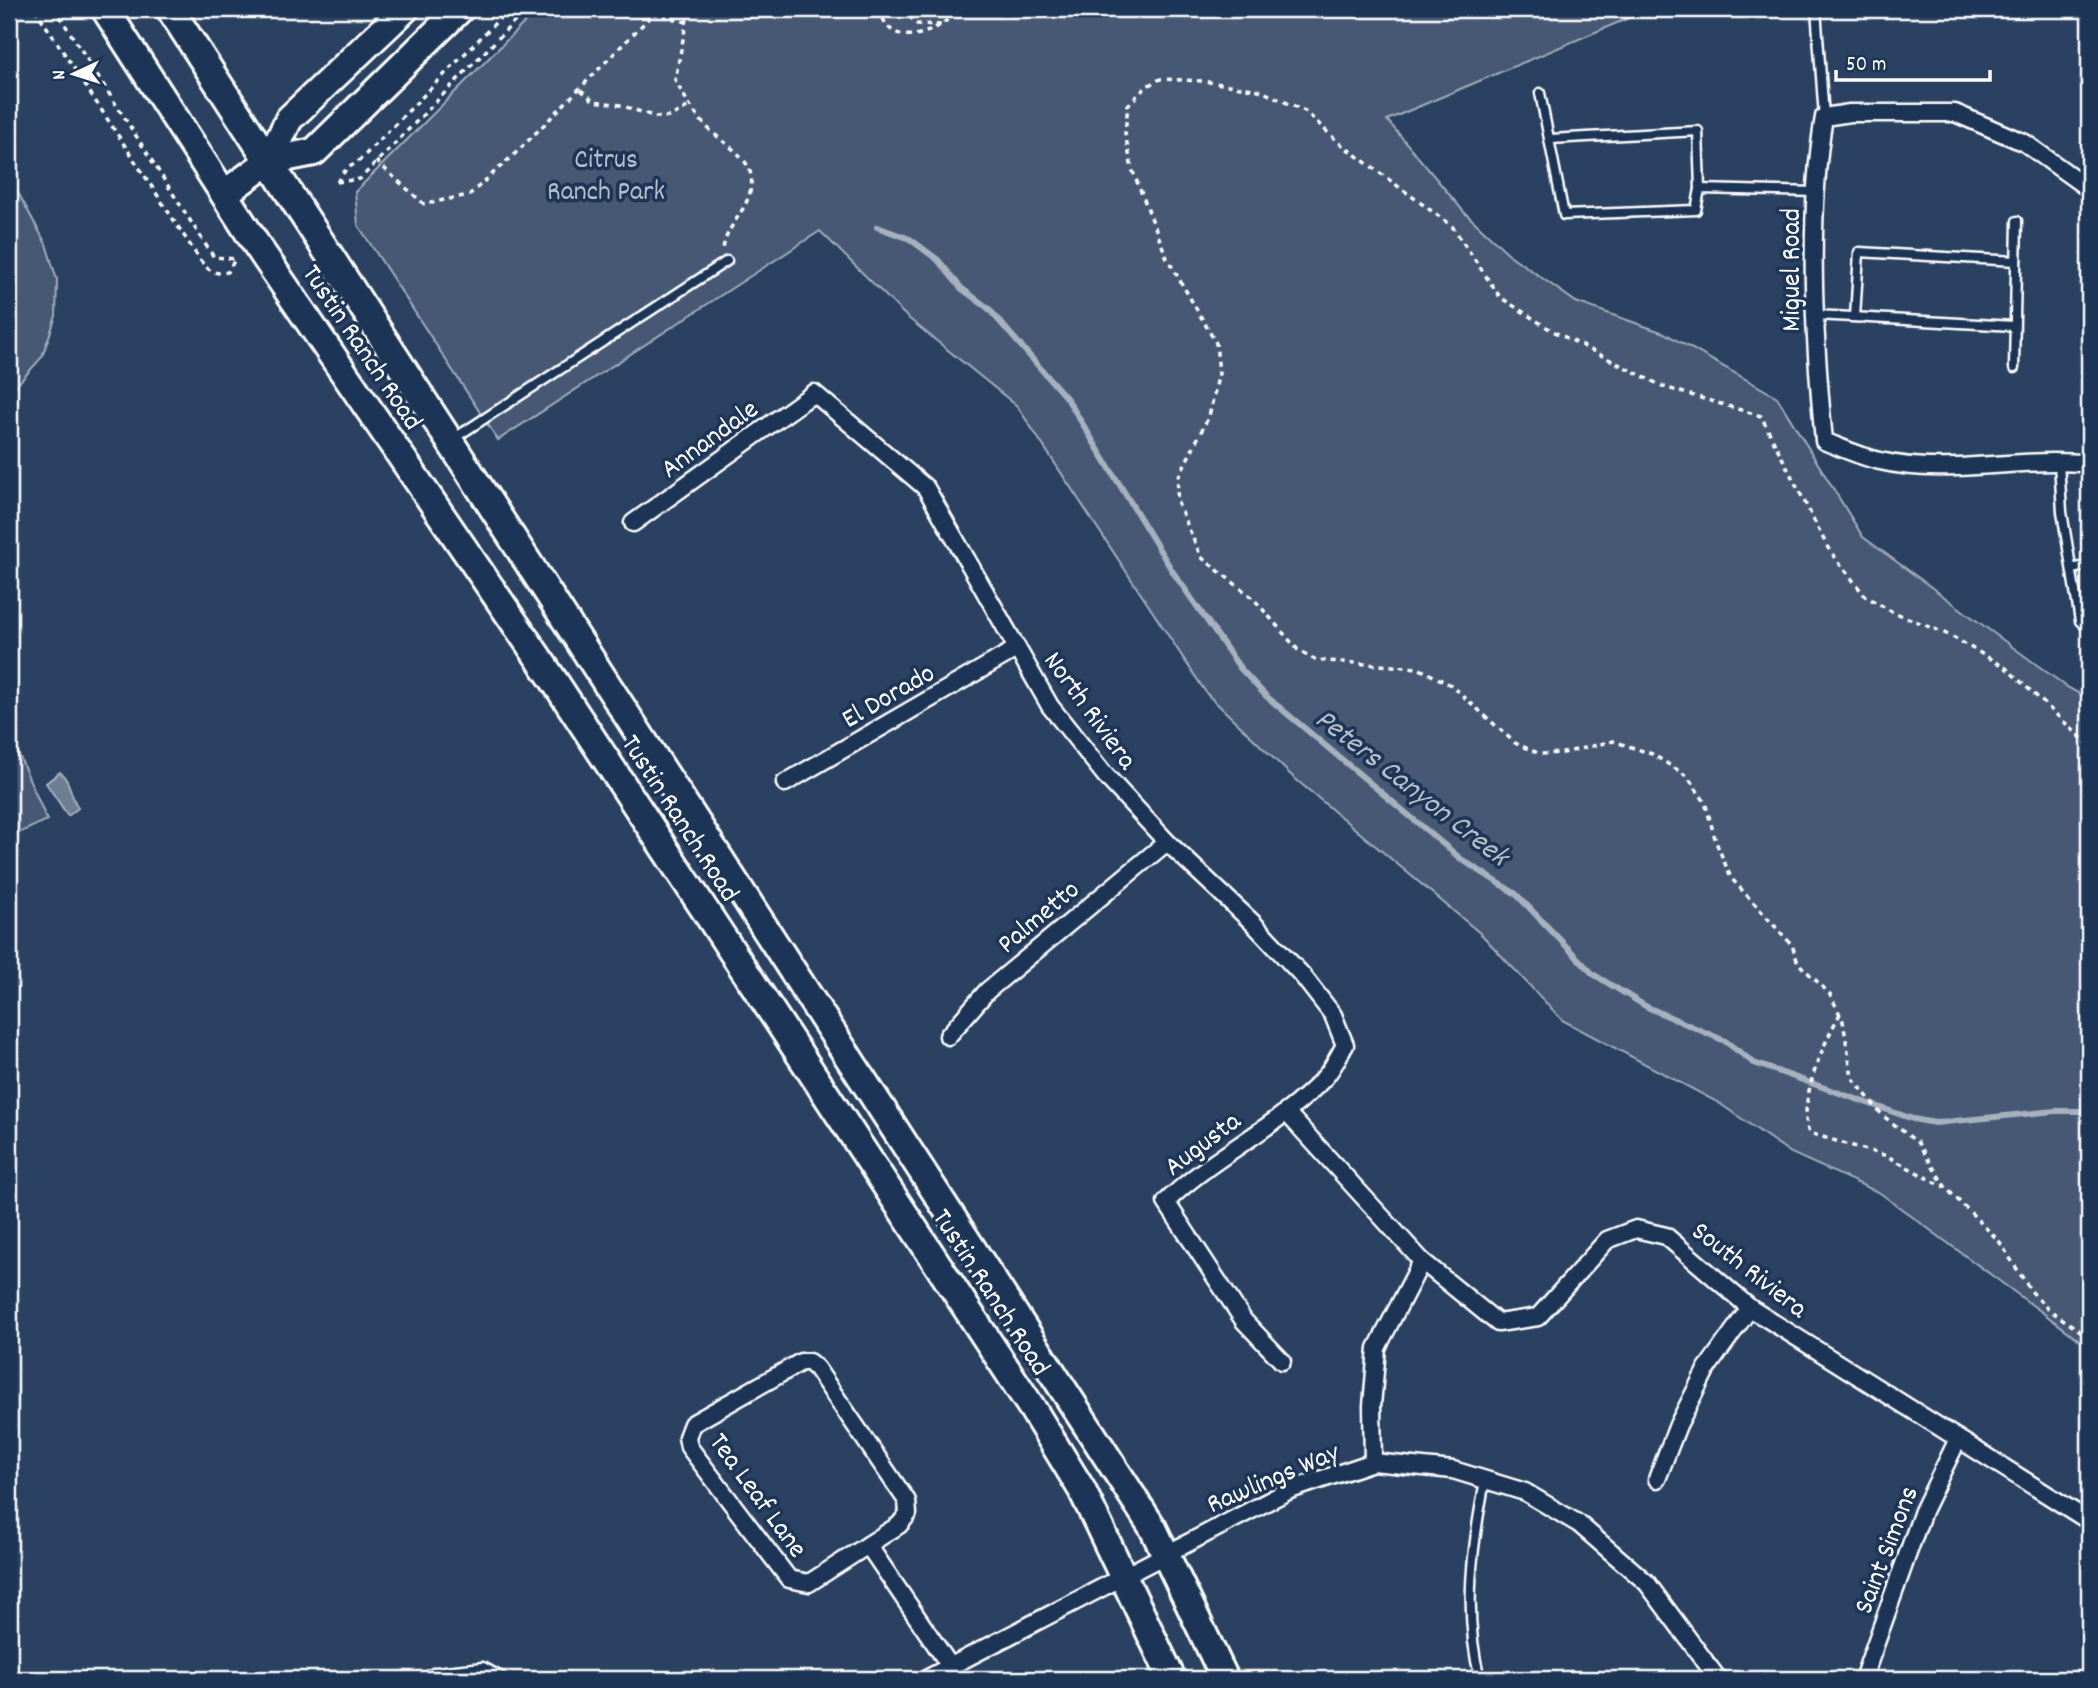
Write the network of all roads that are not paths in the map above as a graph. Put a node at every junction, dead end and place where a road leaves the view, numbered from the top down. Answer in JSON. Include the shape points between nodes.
{"nodes":[{"id":1,"x":105,"y":9,"type":"edge"},
{"id":2,"x":170,"y":9,"type":"edge"},
{"id":3,"x":405,"y":9,"type":"edge"},
{"id":4,"x":460,"y":9,"type":"edge"},
{"id":5,"x":1816,"y":9,"type":"edge"},
{"id":6,"x":1540,"y":93,"type":"dead end"},
{"id":7,"x":1824,"y":117,"type":"junction"},
{"id":8,"x":1550,"y":139,"type":"junction"},
{"id":9,"x":269,"y":161,"type":"junction"},
{"id":10,"x":1700,"y":189,"type":"junction"},
{"id":11,"x":2089,"y":189,"type":"edge"},
{"id":12,"x":1816,"y":192,"type":"junction"},
{"id":13,"x":223,"y":194,"type":"junction"},
{"id":14,"x":2017,"y":221,"type":"dead end"},
{"id":15,"x":727,"y":261,"type":"road end"},
{"id":16,"x":2016,"y":261,"type":"junction"},
{"id":17,"x":1816,"y":315,"type":"junction"},
{"id":18,"x":1855,"y":317,"type":"junction"},
{"id":19,"x":2014,"y":326,"type":"junction"},
{"id":20,"x":2014,"y":368,"type":"dead end"},
{"id":21,"x":814,"y":393,"type":"joint"},
{"id":22,"x":450,"y":441,"type":"junction"},
{"id":23,"x":2059,"y":462,"type":"junction"},
{"id":24,"x":2089,"y":464,"type":"edge"},
{"id":25,"x":633,"y":523,"type":"dead end"},
{"id":26,"x":2089,"y":565,"type":"edge"},
{"id":27,"x":2071,"y":569,"type":"junction"},
{"id":28,"x":2089,"y":629,"type":"edge"},
{"id":29,"x":1016,"y":649,"type":"junction"},
{"id":30,"x":785,"y":783,"type":"dead end"},
{"id":31,"x":1167,"y":842,"type":"junction"},
{"id":32,"x":948,"y":1036,"type":"dead end"},
{"id":33,"x":1345,"y":1045,"type":"joint"},
{"id":34,"x":1286,"y":1112,"type":"junction"},
{"id":35,"x":1422,"y":1262,"type":"junction"},
{"id":36,"x":1750,"y":1308,"type":"junction"},
{"id":37,"x":1282,"y":1362,"type":"dead end"},
{"id":38,"x":1958,"y":1439,"type":"junction"},
{"id":39,"x":1373,"y":1462,"type":"junction"},
{"id":40,"x":1657,"y":1479,"type":"dead end"},
{"id":41,"x":1485,"y":1480,"type":"junction"},
{"id":42,"x":2089,"y":1521,"type":"edge"},
{"id":43,"x":868,"y":1545,"type":"junction"},
{"id":44,"x":1166,"y":1552,"type":"junction"},
{"id":45,"x":1125,"y":1574,"type":"junction"},
{"id":46,"x":950,"y":1666,"type":"junction"},
{"id":47,"x":423,"y":1679,"type":"edge"},
{"id":48,"x":505,"y":1679,"type":"edge"},
{"id":49,"x":926,"y":1679,"type":"edge"},
{"id":50,"x":1172,"y":1679,"type":"edge"},
{"id":51,"x":1225,"y":1679,"type":"edge"},
{"id":52,"x":1480,"y":1679,"type":"edge"},
{"id":53,"x":1718,"y":1679,"type":"edge"},
{"id":54,"x":1863,"y":1679,"type":"edge"}],
"edges":[{"from":1,"to":13,"type":"main road","name":"Tustin Ranch Road"},
{"from":2,"to":9,"type":"main road","name":"Tustin Ranch Road"},
{"from":3,"to":9,"type":"main road","via":[[289,120]]},
{"from":4,"to":9,"type":"main road","via":[[314,152]]},
{"from":5,"to":7,"type":"lane"},
{"from":6,"to":8,"type":"lane"},
{"from":7,"to":11,"type":"street","via":[[1955,113],[2025,143]]},
{"from":7,"to":12,"type":"street","name":"Miguel Road"},
{"from":8,"to":10,"type":"lane","via":[[1698,131]]},
{"from":8,"to":10,"type":"lane","via":[[1564,215],[1696,210]]},
{"from":9,"to":13,"type":"main road"},
{"from":9,"to":22,"type":"main road","name":"Tustin Ranch Road"},
{"from":10,"to":12,"type":"lane"},
{"from":12,"to":17,"type":"street","name":"Miguel Road"},
{"from":13,"to":45,"type":"main road","name":"Tustin Ranch Road","via":[[555,682],[1032,1408],[1082,1490]]},
{"from":14,"to":16,"type":"lane"},
{"from":15,"to":22,"type":"lane"},
{"from":16,"to":18,"type":"lane","via":[[1859,252]]},
{"from":16,"to":19,"type":"lane"},
{"from":17,"to":18,"type":"lane"},
{"from":17,"to":23,"type":"street","name":"Miguel Road","via":[[1824,441],[1879,461],[1905,465]]},
{"from":18,"to":19,"type":"lane"},
{"from":19,"to":20,"type":"lane"},
{"from":21,"to":25,"type":"street","name":"Annandale"},
{"from":21,"to":29,"type":"street","name":"North Riviera","via":[[926,488]]},
{"from":22,"to":44,"type":"main road","name":"Tustin Ranch Road"},
{"from":23,"to":24,"type":"street","name":"Miguel Road"},
{"from":23,"to":27,"type":"lane"},
{"from":26,"to":27,"type":"lane"},
{"from":27,"to":28,"type":"lane","via":[[2080,621]]},
{"from":29,"to":30,"type":"street","name":"El Dorado"},
{"from":29,"to":31,"type":"street","name":"North Riviera","via":[[1050,706]]},
{"from":31,"to":32,"type":"street","name":"Palmetto","via":[[987,990]]},
{"from":31,"to":33,"type":"street","name":"North Riviera","via":[[1302,975],[1333,1015]]},
{"from":33,"to":34,"type":"street","name":"Augusta","via":[[1327,1076]]},
{"from":34,"to":35,"type":"street","name":"South Riviera"},
{"from":34,"to":37,"type":"street","name":"Augusta","via":[[1189,1179],[1166,1202],[1244,1321]]},
{"from":35,"to":36,"type":"street","name":"South Riviera","via":[[1498,1323],[1538,1317],[1607,1240],[1636,1229],[1666,1236]]},
{"from":35,"to":39,"type":"street","via":[[1377,1348]]},
{"from":36,"to":38,"type":"street","name":"South Riviera"},
{"from":36,"to":40,"type":"street","via":[[1707,1368]]},
{"from":38,"to":42,"type":"street","name":"South Riviera"},
{"from":38,"to":54,"type":"street","name":"Saint Simons","via":[[1923,1511]]},
{"from":39,"to":41,"type":"street","name":"Rawlings Way","via":[[1453,1470]]},
{"from":39,"to":44,"type":"street","name":"Rawlings Way","via":[[1290,1490]]},
{"from":41,"to":52,"type":"lane","via":[[1471,1552],[1470,1585]]},
{"from":41,"to":53,"type":"street","name":"Rawlings Way","via":[[1525,1492],[1579,1524],[1647,1583]]},
{"from":43,"to":43,"type":"street","name":"Tea Leaf Lane","via":[[899,1525],[908,1514],[907,1501],[809,1362],[692,1424],[689,1447],[789,1579],[809,1583]]},
{"from":43,"to":46,"type":"street"},
{"from":44,"to":45,"type":"street","name":"Rawlings Way"},
{"from":44,"to":51,"type":"main road","name":"Tustin Ranch Road"},
{"from":45,"to":46,"type":"street","name":"Rawlings Way","via":[[1085,1600]]},
{"from":45,"to":50,"type":"main road","name":"Tustin Ranch Road"},
{"from":46,"to":49,"type":"street","name":"Rawlings Way"},
{"from":47,"to":48,"type":"lane","via":[[435,1672],[484,1667]]}]}
